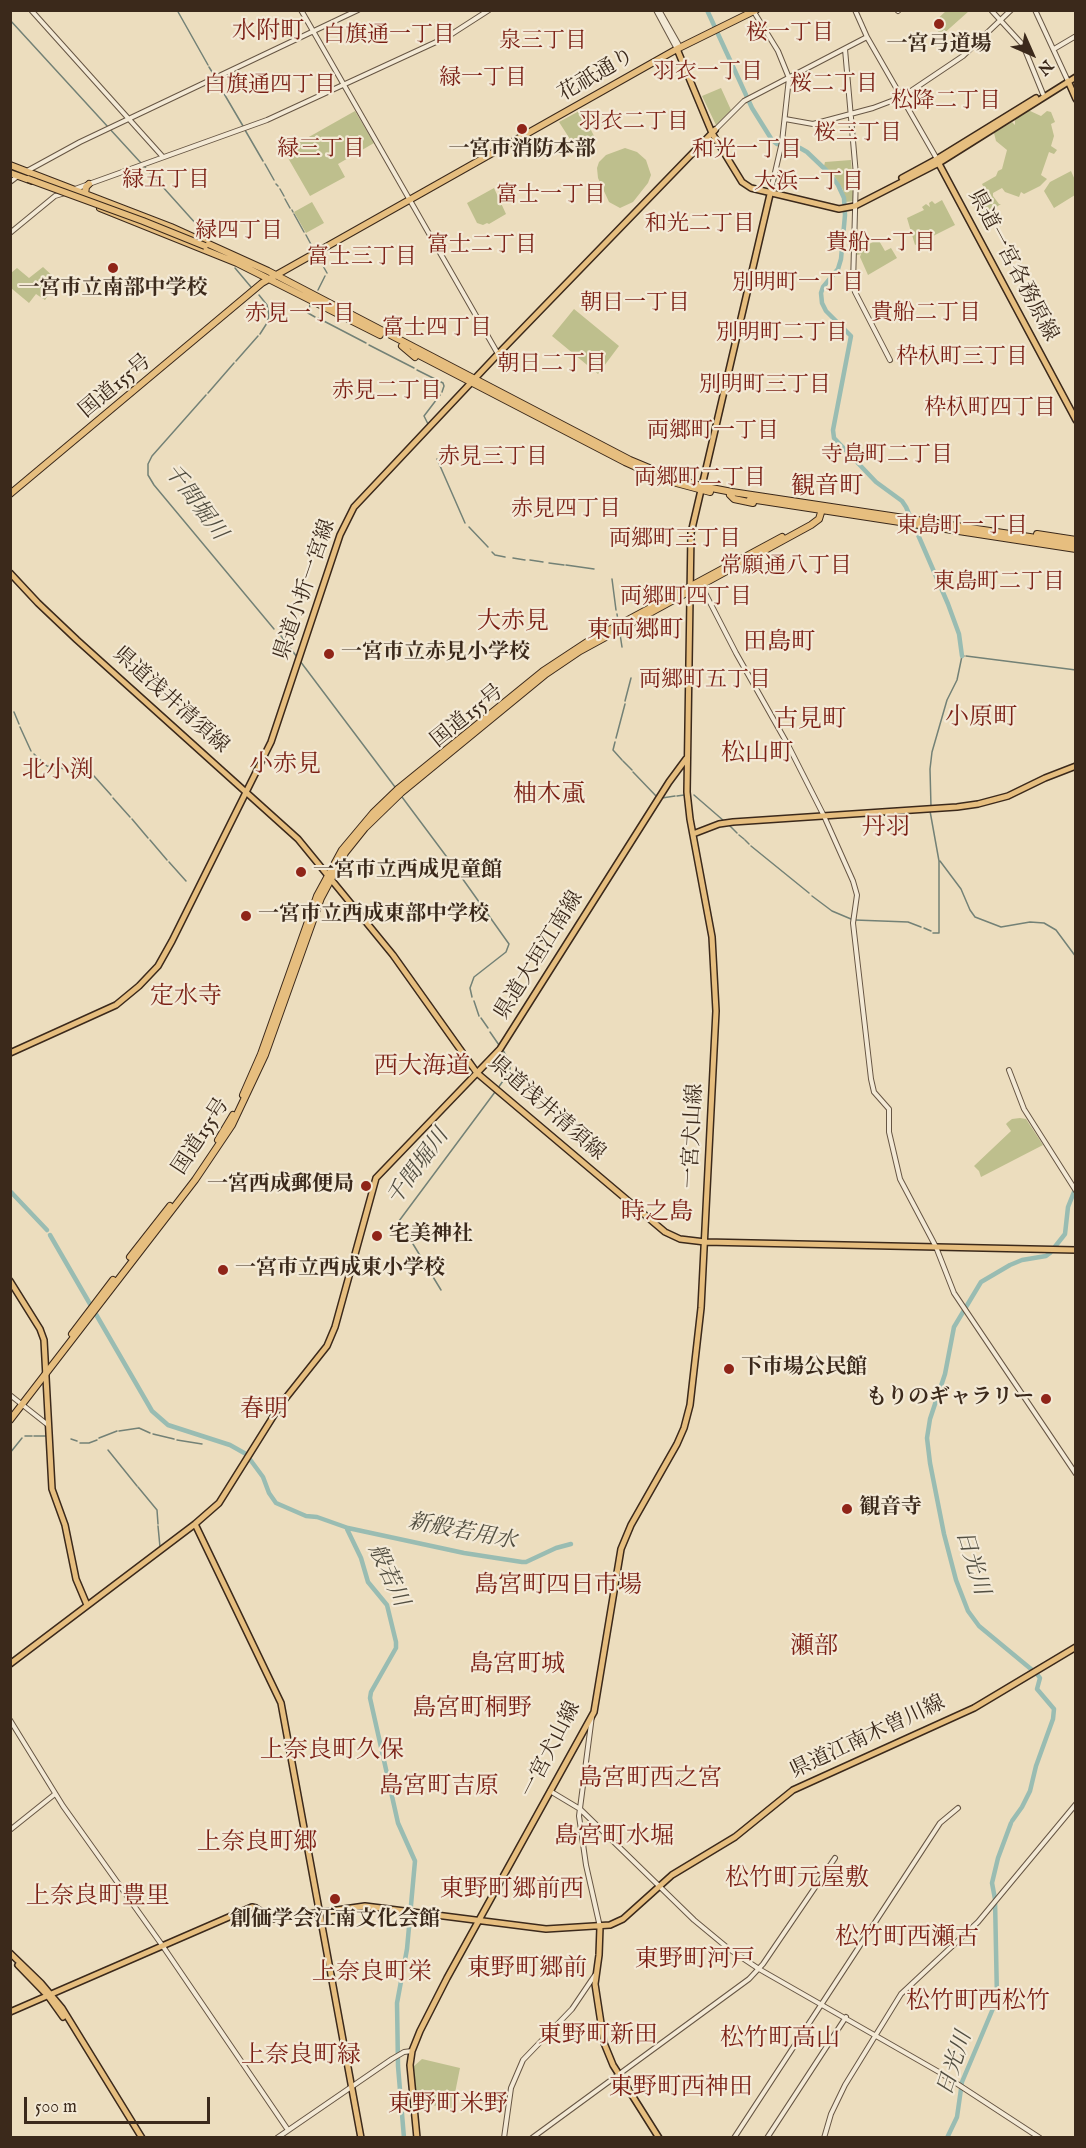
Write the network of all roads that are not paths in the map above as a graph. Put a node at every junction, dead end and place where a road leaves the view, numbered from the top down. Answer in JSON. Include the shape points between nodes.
{"nodes":[{"id":1,"x":31,"y":10,"type":"edge"},
{"id":2,"x":301,"y":10,"type":"edge"},
{"id":3,"x":358,"y":10,"type":"edge"},
{"id":4,"x":489,"y":10,"type":"edge"},
{"id":5,"x":657,"y":10,"type":"edge"},
{"id":6,"x":855,"y":10,"type":"edge"},
{"id":7,"x":991,"y":10,"type":"edge"},
{"id":8,"x":1011,"y":10,"type":"edge"},
{"id":9,"x":1035,"y":10,"type":"edge"},
{"id":10,"x":755,"y":11,"type":"edge"},
{"id":11,"x":1000,"y":20,"type":"junction"},
{"id":12,"x":314,"y":31,"type":"junction"},
{"id":13,"x":1076,"y":36,"type":"edge"},
{"id":14,"x":867,"y":37,"type":"junction"},
{"id":15,"x":679,"y":48,"type":"junction"},
{"id":16,"x":845,"y":49,"type":"junction"},
{"id":17,"x":1054,"y":49,"type":"junction"},
{"id":18,"x":1076,"y":75,"type":"edge"},
{"id":19,"x":789,"y":78,"type":"junction"},
{"id":20,"x":1068,"y":81,"type":"junction"},
{"id":21,"x":344,"y":84,"type":"junction"},
{"id":22,"x":1043,"y":94,"type":"junction"},
{"id":23,"x":902,"y":97,"type":"junction"},
{"id":24,"x":1076,"y":99,"type":"edge"},
{"id":25,"x":849,"y":114,"type":"junction"},
{"id":26,"x":130,"y":119,"type":"junction"},
{"id":27,"x":785,"y":119,"type":"junction"},
{"id":28,"x":714,"y":131,"type":"junction"},
{"id":29,"x":519,"y":139,"type":"joint"},
{"id":30,"x":163,"y":157,"type":"junction"},
{"id":31,"x":938,"y":161,"type":"junction"},
{"id":32,"x":10,"y":165,"type":"edge"},
{"id":33,"x":27,"y":171,"type":"junction"},
{"id":34,"x":10,"y":173,"type":"edge"},
{"id":35,"x":18,"y":176,"type":"junction"},
{"id":36,"x":10,"y":182,"type":"edge"},
{"id":37,"x":89,"y":184,"type":"junction"},
{"id":38,"x":74,"y":190,"type":"junction"},
{"id":39,"x":771,"y":191,"type":"junction"},
{"id":40,"x":63,"y":193,"type":"junction"},
{"id":41,"x":86,"y":194,"type":"junction"},
{"id":42,"x":410,"y":200,"type":"junction"},
{"id":43,"x":849,"y":206,"type":"junction"},
{"id":44,"x":10,"y":233,"type":"edge"},
{"id":45,"x":225,"y":258,"type":"junction"},
{"id":46,"x":273,"y":277,"type":"junction"},
{"id":47,"x":288,"y":282,"type":"junction"},
{"id":48,"x":313,"y":295,"type":"junction"},
{"id":49,"x":321,"y":296,"type":"junction"},
{"id":50,"x":350,"y":314,"type":"junction"},
{"id":51,"x":498,"y":354,"type":"junction"},
{"id":52,"x":890,"y":360,"type":"dead end"},
{"id":53,"x":473,"y":381,"type":"junction"},
{"id":54,"x":484,"y":384,"type":"junction"},
{"id":55,"x":526,"y":406,"type":"junction"},
{"id":56,"x":534,"y":406,"type":"junction"},
{"id":57,"x":543,"y":415,"type":"junction"},
{"id":58,"x":1076,"y":420,"type":"edge"},
{"id":59,"x":700,"y":488,"type":"junction"},
{"id":60,"x":10,"y":495,"type":"edge"},
{"id":61,"x":812,"y":507,"type":"junction"},
{"id":62,"x":822,"y":509,"type":"junction"},
{"id":63,"x":857,"y":514,"type":"junction"},
{"id":64,"x":989,"y":530,"type":"junction"},
{"id":65,"x":1045,"y":535,"type":"junction"},
{"id":66,"x":1038,"y":538,"type":"junction"},
{"id":67,"x":1076,"y":542,"type":"edge"},
{"id":68,"x":1076,"y":550,"type":"edge"},
{"id":69,"x":10,"y":573,"type":"edge"},
{"id":70,"x":701,"y":585,"type":"junction"},
{"id":71,"x":690,"y":589,"type":"junction"},
{"id":72,"x":686,"y":759,"type":"junction"},
{"id":73,"x":1076,"y":766,"type":"edge"},
{"id":74,"x":247,"y":792,"type":"junction"},
{"id":75,"x":824,"y":816,"type":"junction"},
{"id":76,"x":693,"y":834,"type":"junction"},
{"id":77,"x":330,"y":876,"type":"junction"},
{"id":78,"x":10,"y":1053,"type":"edge"},
{"id":79,"x":1009,"y":1070,"type":"dead end"},
{"id":80,"x":477,"y":1073,"type":"junction"},
{"id":81,"x":1074,"y":1189,"type":"edge"},
{"id":82,"x":705,"y":1242,"type":"junction"},
{"id":83,"x":936,"y":1247,"type":"junction"},
{"id":84,"x":1076,"y":1250,"type":"edge"},
{"id":85,"x":10,"y":1281,"type":"edge"},
{"id":86,"x":45,"y":1373,"type":"junction"},
{"id":87,"x":10,"y":1395,"type":"edge"},
{"id":88,"x":20,"y":1403,"type":"junction"},
{"id":89,"x":10,"y":1413,"type":"edge"},
{"id":90,"x":10,"y":1420,"type":"edge"},
{"id":91,"x":48,"y":1425,"type":"junction"},
{"id":92,"x":1076,"y":1474,"type":"edge"},
{"id":93,"x":195,"y":1524,"type":"junction"},
{"id":94,"x":87,"y":1605,"type":"junction"},
{"id":95,"x":1076,"y":1647,"type":"edge"},
{"id":96,"x":10,"y":1664,"type":"edge"},
{"id":97,"x":592,"y":1716,"type":"junction"},
{"id":98,"x":10,"y":1720,"type":"edge"},
{"id":99,"x":550,"y":1791,"type":"junction"},
{"id":100,"x":55,"y":1794,"type":"junction"},
{"id":101,"x":1076,"y":1804,"type":"edge"},
{"id":102,"x":958,"y":1808,"type":"dead end"},
{"id":103,"x":580,"y":1809,"type":"junction"},
{"id":104,"x":10,"y":1830,"type":"edge"},
{"id":105,"x":835,"y":1858,"type":"dead end"},
{"id":106,"x":660,"y":1885,"type":"junction"},
{"id":107,"x":319,"y":1913,"type":"junction"},
{"id":108,"x":478,"y":1921,"type":"junction"},
{"id":109,"x":600,"y":1927,"type":"junction"},
{"id":110,"x":162,"y":1946,"type":"junction"},
{"id":111,"x":10,"y":1955,"type":"edge"},
{"id":112,"x":759,"y":1969,"type":"junction"},
{"id":113,"x":595,"y":1974,"type":"junction"},
{"id":114,"x":50,"y":1995,"type":"junction"},
{"id":115,"x":822,"y":2004,"type":"junction"},
{"id":116,"x":10,"y":2012,"type":"edge"},
{"id":117,"x":846,"y":2017,"type":"junction"},
{"id":118,"x":875,"y":2034,"type":"junction"},
{"id":119,"x":412,"y":2051,"type":"junction"},
{"id":120,"x":620,"y":2075,"type":"junction"},
{"id":121,"x":351,"y":2087,"type":"junction"},
{"id":122,"x":288,"y":2130,"type":"junction"},
{"id":123,"x":140,"y":2138,"type":"edge"},
{"id":124,"x":277,"y":2138,"type":"edge"},
{"id":125,"x":361,"y":2138,"type":"edge"},
{"id":126,"x":417,"y":2138,"type":"edge"},
{"id":127,"x":504,"y":2138,"type":"edge"},
{"id":128,"x":532,"y":2138,"type":"edge"},
{"id":129,"x":659,"y":2138,"type":"edge"},
{"id":130,"x":734,"y":2138,"type":"edge"},
{"id":131,"x":767,"y":2138,"type":"edge"},
{"id":132,"x":824,"y":2138,"type":"edge"},
{"id":133,"x":1040,"y":2138,"type":"edge"}],
"edges":[{"from":1,"to":26,"type":"street"},
{"from":2,"to":12,"type":"street"},
{"from":3,"to":12,"type":"street"},
{"from":4,"to":21,"type":"street","via":[[447,37]]},
{"from":5,"to":15,"type":"street"},
{"from":6,"to":14,"type":"street"},
{"from":7,"to":11,"type":"street"},
{"from":8,"to":11,"type":"street"},
{"from":9,"to":17,"type":"street"},
{"from":10,"to":15,"type":"highway","name":"花祇通り"},
{"from":10,"to":19,"type":"street"},
{"from":11,"to":22,"type":"street","via":[[1023,45]]},
{"from":11,"to":23,"type":"street","via":[[963,56]]},
{"from":12,"to":21,"type":"street"},
{"from":12,"to":26,"type":"street"},
{"from":13,"to":17,"type":"street"},
{"from":14,"to":16,"type":"street"},
{"from":14,"to":23,"type":"street"},
{"from":15,"to":28,"type":"main road"},
{"from":15,"to":29,"type":"highway","name":"花祇通り"},
{"from":16,"to":19,"type":"street"},
{"from":16,"to":25,"type":"street"},
{"from":17,"to":20,"type":"street"},
{"from":18,"to":20,"type":"main road"},
{"from":19,"to":27,"type":"street"},
{"from":19,"to":28,"type":"street","via":[[748,98]]},
{"from":20,"to":22,"type":"main road"},
{"from":20,"to":24,"type":"main road"},
{"from":20,"to":31,"type":"main road"},
{"from":21,"to":30,"type":"street","via":[[267,120]]},
{"from":21,"to":42,"type":"street"},
{"from":22,"to":31,"type":"main road"},
{"from":23,"to":25,"type":"street"},
{"from":23,"to":31,"type":"street"},
{"from":25,"to":27,"type":"street","via":[[813,124]]},
{"from":25,"to":43,"type":"street","via":[[856,175]]},
{"from":26,"to":30,"type":"street"},
{"from":26,"to":33,"type":"street"},
{"from":27,"to":39,"type":"street"},
{"from":28,"to":39,"type":"main road","via":[[742,182],[751,188]]},
{"from":28,"to":51,"type":"main road","name":"県道小折一宮線"},
{"from":29,"to":42,"type":"highway","name":"国道155号"},
{"from":30,"to":37,"type":"street"},
{"from":31,"to":43,"type":"main road"},
{"from":31,"to":58,"type":"main road","name":"県道一宮各務原線"},
{"from":32,"to":33,"type":"highway"},
{"from":33,"to":38,"type":"highway"},
{"from":34,"to":35,"type":"highway"},
{"from":34,"to":45,"type":"highway","bridge":true,"via":[[143,220]]},
{"from":35,"to":36,"type":"street"},
{"from":35,"to":40,"type":"highway"},
{"from":37,"to":38,"type":"street"},
{"from":37,"to":41,"type":"highway"},
{"from":38,"to":40,"type":"street"},
{"from":38,"to":41,"type":"highway"},
{"from":39,"to":43,"type":"main road"},
{"from":39,"to":59,"type":"main road","name":"一宮犬山線"},
{"from":40,"to":44,"type":"street"},
{"from":40,"to":45,"type":"highway"},
{"from":41,"to":46,"type":"highway","via":[[190,235]]},
{"from":42,"to":46,"type":"highway","name":"国道155号"},
{"from":42,"to":51,"type":"street"},
{"from":43,"to":52,"type":"street","via":[[855,292]]},
{"from":45,"to":46,"type":"highway"},
{"from":46,"to":47,"type":"highway"},
{"from":46,"to":53,"type":"highway","via":[[360,329],[402,346],[458,379]]},
{"from":46,"to":60,"type":"highway","name":"国道155号"},
{"from":47,"to":48,"type":"highway"},
{"from":47,"to":49,"type":"highway"},
{"from":48,"to":49,"type":"highway"},
{"from":48,"to":50,"type":"highway"},
{"from":49,"to":50,"type":"highway"},
{"from":50,"to":53,"type":"highway"},
{"from":51,"to":53,"type":"main road","name":"県道小折一宮線"},
{"from":53,"to":54,"type":"highway"},
{"from":53,"to":59,"type":"highway","via":[[512,408],[559,428],[598,452],[674,486]]},
{"from":53,"to":74,"type":"main road","name":"県道小折一宮線","via":[[354,507],[340,535],[271,742]]},
{"from":54,"to":55,"type":"highway"},
{"from":54,"to":56,"type":"highway","via":[[490,383]]},
{"from":55,"to":56,"type":"highway"},
{"from":55,"to":57,"type":"highway"},
{"from":56,"to":57,"type":"highway"},
{"from":57,"to":59,"type":"highway","via":[[654,470]]},
{"from":59,"to":61,"type":"highway"},
{"from":59,"to":61,"type":"highway","via":[[734,499],[799,511],[809,512]]},
{"from":59,"to":71,"type":"main road","name":"一宮犬山線","via":[[690,533]]},
{"from":61,"to":62,"type":"highway"},
{"from":62,"to":63,"type":"highway"},
{"from":62,"to":63,"type":"highway","via":[[831,507]]},
{"from":62,"to":70,"type":"highway","name":"国道155号","via":[[815,523]]},
{"from":62,"to":71,"type":"highway","name":"国道155号","via":[[814,523]]},
{"from":63,"to":64,"type":"highway"},
{"from":63,"to":68,"type":"highway","via":[[965,535]]},
{"from":64,"to":65,"type":"highway"},
{"from":64,"to":66,"type":"highway"},
{"from":65,"to":66,"type":"highway"},
{"from":65,"to":67,"type":"highway"},
{"from":66,"to":67,"type":"highway"},
{"from":69,"to":74,"type":"main road","name":"県道浅井清須線","via":[[77,640]]},
{"from":70,"to":71,"type":"highway","name":"国道155号"},
{"from":70,"to":75,"type":"street"},
{"from":71,"to":72,"type":"main road","name":"一宮犬山線"},
{"from":71,"to":77,"type":"highway","name":"国道155号","via":[[587,642],[538,674],[378,808],[348,841]]},
{"from":72,"to":76,"type":"main road","name":"一宮犬山線"},
{"from":72,"to":80,"type":"main road","name":"県道大垣江南線","via":[[500,1049]]},
{"from":73,"to":75,"type":"main road","via":[[1008,796],[978,804]]},
{"from":74,"to":77,"type":"main road","name":"県道浅井清須線","via":[[298,839]]},
{"from":74,"to":78,"type":"main road","name":"県道小折一宮線","via":[[158,966],[129,996],[106,1011]]},
{"from":75,"to":76,"type":"main road","via":[[724,823]]},
{"from":75,"to":83,"type":"street","via":[[856,889],[853,923],[873,1089],[889,1109],[889,1129],[900,1179]]},
{"from":76,"to":82,"type":"main road","name":"一宮犬山線","via":[[714,950],[716,1000]]},
{"from":77,"to":80,"type":"main road","name":"県道浅井清須線","via":[[393,955]]},
{"from":77,"to":86,"type":"highway","name":"国道155号","via":[[315,902],[261,1054],[238,1106],[194,1174]]},
{"from":79,"to":81,"type":"street","via":[[1024,1109]]},
{"from":80,"to":82,"type":"main road","name":"県道浅井清須線","via":[[654,1224],[680,1239]]},
{"from":80,"to":93,"type":"main road","name":"県道大垣江南線","via":[[376,1178],[327,1346],[281,1404],[219,1503]]},
{"from":82,"to":83,"type":"main road","name":"県道浅井清須線"},
{"from":82,"to":97,"type":"main road","name":"一宮犬山線","via":[[690,1405],[677,1444],[621,1549]]},
{"from":83,"to":84,"type":"main road","name":"県道浅井清須線"},
{"from":83,"to":92,"type":"street","via":[[954,1293]]},
{"from":85,"to":86,"type":"main road","via":[[42,1334]]},
{"from":86,"to":88,"type":"highway","name":"国道155号"},
{"from":86,"to":91,"type":"main road"},
{"from":87,"to":88,"type":"street"},
{"from":88,"to":89,"type":"highway","name":"国道155号"},
{"from":88,"to":90,"type":"highway","name":"国道155号"},
{"from":88,"to":91,"type":"street"},
{"from":91,"to":94,"type":"main road","via":[[53,1495]]},
{"from":93,"to":94,"type":"main road","name":"県道大垣江南線"},
{"from":93,"to":107,"type":"main road","via":[[281,1703]]},
{"from":94,"to":96,"type":"main road"},
{"from":95,"to":106,"type":"main road","name":"県道江南木曽川線","via":[[974,1708],[803,1784],[735,1837]]},
{"from":97,"to":99,"type":"main road","name":"一宮犬山線"},
{"from":97,"to":103,"type":"street"},
{"from":98,"to":100,"type":"street"},
{"from":99,"to":103,"type":"street"},
{"from":99,"to":108,"type":"main road","name":"一宮犬山線"},
{"from":100,"to":104,"type":"street"},
{"from":100,"to":110,"type":"street"},
{"from":101,"to":118,"type":"street","via":[[969,1931],[901,1994]]},
{"from":102,"to":115,"type":"street","via":[[940,1823]]},
{"from":103,"to":106,"type":"street"},
{"from":103,"to":109,"type":"street","via":[[586,1865]]},
{"from":105,"to":112,"type":"street"},
{"from":106,"to":109,"type":"main road","name":"県道江南木曽川線","via":[[623,1919]]},
{"from":106,"to":112,"type":"street","via":[[707,1931]]},
{"from":107,"to":108,"type":"main road","name":"県道江南木曽川線","via":[[365,1906]]},
{"from":107,"to":110,"type":"main road","name":"県道江南木曽川線","via":[[273,1919],[250,1907]]},
{"from":107,"to":121,"type":"main road"},
{"from":108,"to":109,"type":"main road","name":"県道江南木曽川線","via":[[546,1929]]},
{"from":108,"to":119,"type":"main road","name":"一宮犬山線"},
{"from":109,"to":113,"type":"main road"},
{"from":110,"to":114,"type":"main road","name":"県道江南木曽川線"},
{"from":110,"to":122,"type":"street"},
{"from":111,"to":114,"type":"main road"},
{"from":112,"to":115,"type":"street"},
{"from":112,"to":120,"type":"street"},
{"from":113,"to":120,"type":"main road","via":[[602,2035]]},
{"from":113,"to":127,"type":"street","via":[[572,2009],[523,2060],[511,2088]]},
{"from":114,"to":116,"type":"main road","name":"県道江南木曽川線"},
{"from":114,"to":123,"type":"main road"},
{"from":115,"to":117,"type":"street"},
{"from":115,"to":130,"type":"street"},
{"from":117,"to":118,"type":"street"},
{"from":117,"to":131,"type":"street"},
{"from":118,"to":132,"type":"street","via":[[831,2114]]},
{"from":118,"to":133,"type":"street"},
{"from":119,"to":121,"type":"street","via":[[404,2052]]},
{"from":119,"to":126,"type":"main road","name":"一宮犬山線"},
{"from":120,"to":128,"type":"street"},
{"from":120,"to":129,"type":"main road"},
{"from":121,"to":122,"type":"street"},
{"from":121,"to":125,"type":"main road"},
{"from":122,"to":124,"type":"street"}]}
